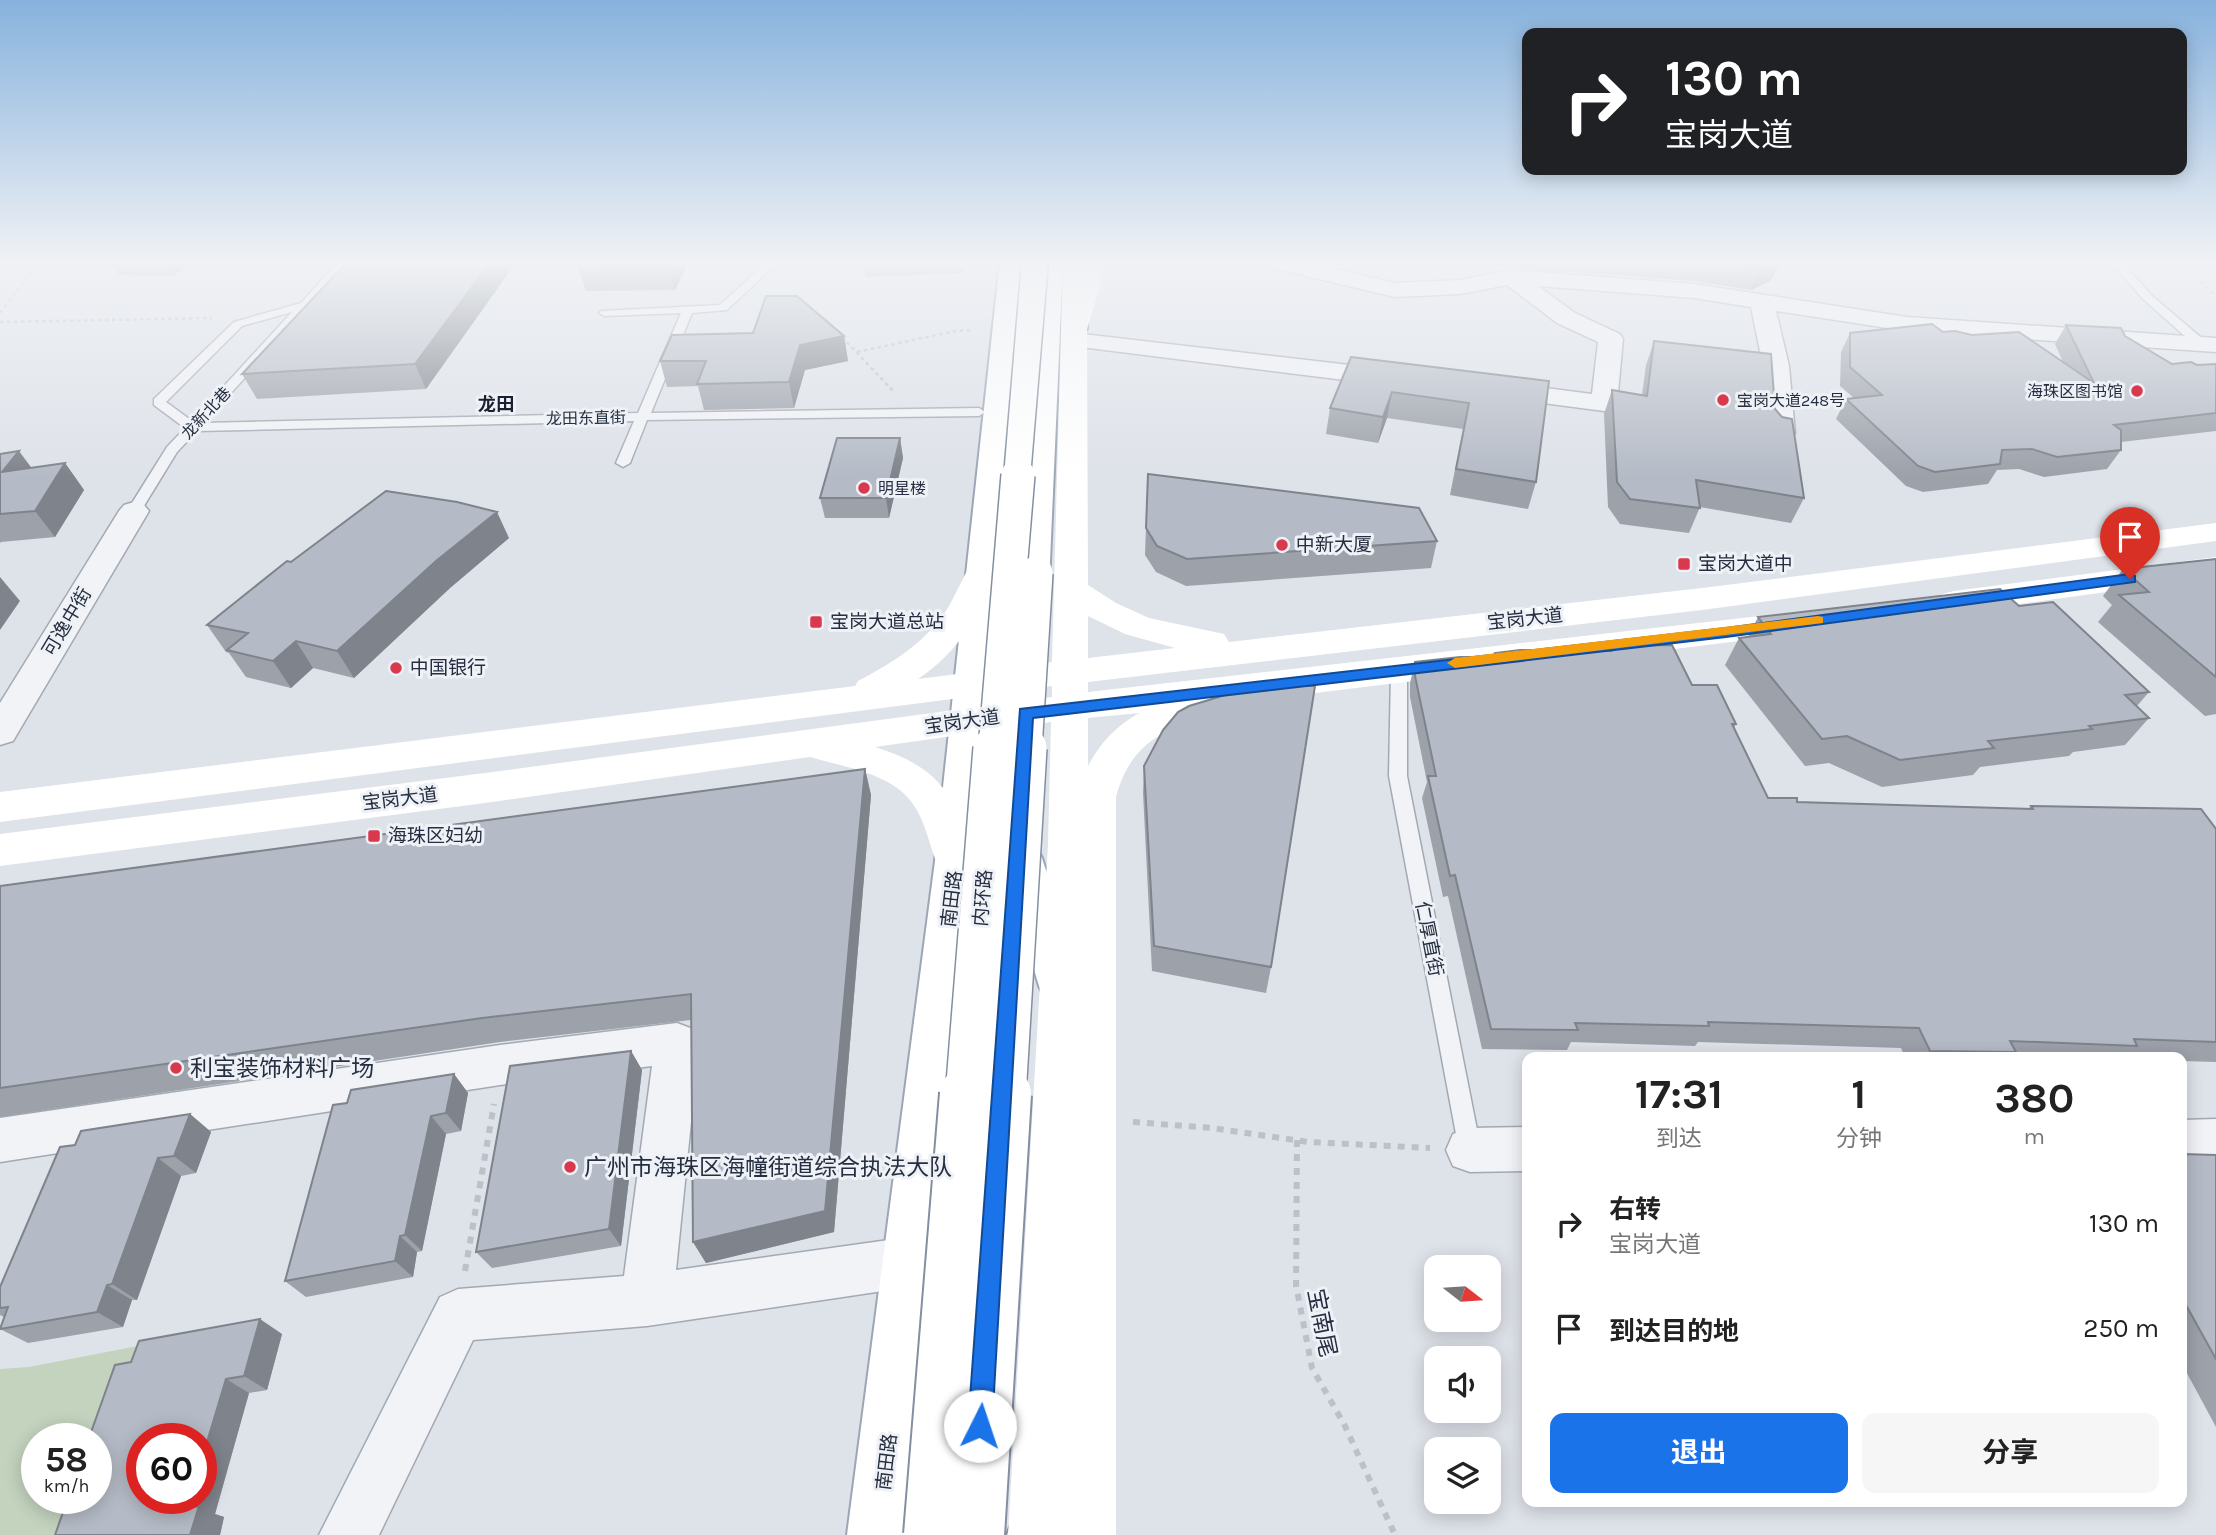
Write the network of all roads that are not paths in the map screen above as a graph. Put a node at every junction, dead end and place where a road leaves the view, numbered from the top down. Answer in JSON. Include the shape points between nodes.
{"nodes":[{"id":1,"x":229,"y":333,"type":"edge"},
{"id":2,"x":279,"y":333,"type":"edge"},
{"id":3,"x":678,"y":333,"type":"edge"},
{"id":4,"x":1007,"y":333,"type":"edge"},
{"id":5,"x":1029,"y":333,"type":"edge"},
{"id":6,"x":1047,"y":333,"type":"edge"},
{"id":7,"x":1048,"y":333,"type":"edge"},
{"id":8,"x":1597,"y":333,"type":"edge"},
{"id":9,"x":1772,"y":333,"type":"edge"},
{"id":10,"x":2038,"y":333,"type":"edge"},
{"id":11,"x":2193,"y":333,"type":"edge"},
{"id":12,"x":1074,"y":335,"type":"junction"},
{"id":13,"x":2208,"y":344,"type":"edge"},
{"id":14,"x":1073,"y":371,"type":"junction"},
{"id":15,"x":1414,"y":380,"type":"edge"},
{"id":16,"x":1044,"y":381,"type":"junction"},
{"id":17,"x":1468,"y":387,"type":"edge"},
{"id":18,"x":979,"y":412,"type":"dead end"},
{"id":19,"x":644,"y":417,"type":"junction"},
{"id":20,"x":1042,"y":425,"type":"junction"},
{"id":21,"x":192,"y":427,"type":"junction"},
{"id":22,"x":1781,"y":432,"type":"edge"},
{"id":23,"x":1040,"y":462,"type":"junction"},
{"id":24,"x":623,"y":463,"type":"dead end"},
{"id":25,"x":1073,"y":499,"type":"junction"},
{"id":26,"x":1037,"y":500,"type":"junction"},
{"id":27,"x":134,"y":511,"type":"joint"},
{"id":28,"x":2216,"y":532,"type":"edge"},
{"id":29,"x":1072,"y":543,"type":"junction"},
{"id":30,"x":2216,"y":567,"type":"edge"},
{"id":31,"x":984,"y":570,"type":"junction"},
{"id":32,"x":1070,"y":589,"type":"junction"},
{"id":33,"x":1928,"y":606,"type":"edge"},
{"id":34,"x":1833,"y":618,"type":"edge"},
{"id":35,"x":1298,"y":644,"type":"junction"},
{"id":36,"x":1399,"y":670,"type":"junction"},
{"id":37,"x":1275,"y":685,"type":"junction"},
{"id":38,"x":1048,"y":692,"type":"junction"},
{"id":39,"x":849,"y":701,"type":"junction"},
{"id":40,"x":972,"y":703,"type":"junction"},
{"id":41,"x":0,"y":733,"type":"edge"},
{"id":42,"x":808,"y":742,"type":"junction"},
{"id":43,"x":0,"y":807,"type":"edge"},
{"id":44,"x":1095,"y":844,"type":"junction"},
{"id":45,"x":1017,"y":847,"type":"junction"},
{"id":46,"x":0,"y":849,"type":"edge"},
{"id":47,"x":956,"y":861,"type":"junction"},
{"id":48,"x":1061,"y":986,"type":"junction"},
{"id":49,"x":0,"y":1140,"type":"edge"},
{"id":50,"x":2216,"y":1141,"type":"edge"},
{"id":51,"x":2187,"y":1142,"type":"edge"},
{"id":52,"x":1522,"y":1149,"type":"edge"},
{"id":53,"x":1470,"y":1150,"type":"joint"},
{"id":54,"x":910,"y":1262,"type":"junction"},
{"id":55,"x":647,"y":1300,"type":"junction"},
{"id":56,"x":1054,"y":1534,"type":"edge"},
{"id":57,"x":348,"y":1535,"type":"edge"},
{"id":58,"x":878,"y":1535,"type":"edge"},
{"id":59,"x":931,"y":1535,"type":"edge"},
{"id":60,"x":975,"y":1535,"type":"edge"}],
"edges":[{"from":1,"to":21,"type":"lane","via":[[158,402]]},
{"from":2,"to":21,"type":"lane","name":"龙新北巷"},
{"from":3,"to":19,"type":"lane"},
{"from":4,"to":31,"type":"main road","name":"南田路"},
{"from":5,"to":59,"type":"main road","name":"内环路","bridge":true},
{"from":6,"to":16,"type":"main road"},
{"from":7,"to":60,"type":"main road","name":"内环路","bridge":true},
{"from":8,"to":17,"type":"street","via":[[1611,339],[1604,403]]},
{"from":9,"to":22,"type":"street"},
{"from":10,"to":13,"type":"street"},
{"from":11,"to":13,"type":"lane"},
{"from":12,"to":14,"type":"main road"},
{"from":12,"to":15,"type":"street"},
{"from":12,"to":16,"type":"main road"},
{"from":14,"to":20,"type":"main road"},
{"from":14,"to":25,"type":"main road"},
{"from":16,"to":20,"type":"main road"},
{"from":18,"to":19,"type":"lane","name":"龙田东直街"},
{"from":19,"to":21,"type":"lane","name":"龙田东直街"},
{"from":19,"to":24,"type":"lane"},
{"from":20,"to":23,"type":"main road"},
{"from":21,"to":27,"type":"lane","name":"龙新北巷"},
{"from":23,"to":25,"type":"main road"},
{"from":23,"to":26,"type":"main road"},
{"from":25,"to":29,"type":"main road"},
{"from":26,"to":29,"type":"main road"},
{"from":26,"to":38,"type":"main road"},
{"from":27,"to":41,"type":"street","name":"可逸中街"},
{"from":28,"to":35,"type":"main road","name":"宝岗大道","via":[[1715,597]]},
{"from":29,"to":32,"type":"main road"},
{"from":30,"to":33,"type":"main road"},
{"from":31,"to":39,"type":"main road","via":[[947,636],[917,665]]},
{"from":31,"to":40,"type":"main road","name":"南田路"},
{"from":32,"to":35,"type":"main road","via":[[1108,615],[1152,632],[1221,644]]},
{"from":32,"to":38,"type":"main road"},
{"from":34,"to":36,"type":"main road","name":"宝岗大道"},
{"from":35,"to":38,"type":"main road","name":"宝岗大道"},
{"from":36,"to":37,"type":"main road","name":"宝岗大道"},
{"from":36,"to":53,"type":"lane","name":"仁厚直街","via":[[1398,776]]},
{"from":37,"to":38,"type":"main road","name":"宝岗大道"},
{"from":37,"to":44,"type":"main road","via":[[1177,711],[1130,736],[1112,754],[1100,776]]},
{"from":38,"to":40,"type":"main road","name":"宝岗大道"},
{"from":38,"to":45,"type":"main road"},
{"from":38,"to":48,"type":"main road","via":[[1068,844]]},
{"from":39,"to":40,"type":"main road","name":"宝岗大道"},
{"from":39,"to":43,"type":"main road","name":"宝岗大道"},
{"from":40,"to":42,"type":"main road","name":"宝岗大道"},
{"from":40,"to":47,"type":"main road","name":"南田路"},
{"from":42,"to":46,"type":"main road","name":"宝岗大道"},
{"from":42,"to":47,"type":"main road","via":[[876,762],[923,789],[942,822]]},
{"from":44,"to":48,"type":"main road"},
{"from":44,"to":56,"type":"main road","via":[[1089,1120]]},
{"from":45,"to":48,"type":"main road"},
{"from":45,"to":60,"type":"main road"},
{"from":47,"to":54,"type":"main road","name":"南田路"},
{"from":48,"to":56,"type":"main road"},
{"from":49,"to":55,"type":"street","via":[[677,1043]]},
{"from":50,"to":51,"type":"street"},
{"from":52,"to":53,"type":"street"},
{"from":54,"to":55,"type":"street"},
{"from":54,"to":58,"type":"main road","name":"南田路"},
{"from":55,"to":57,"type":"street","via":[[458,1315]]}]}
